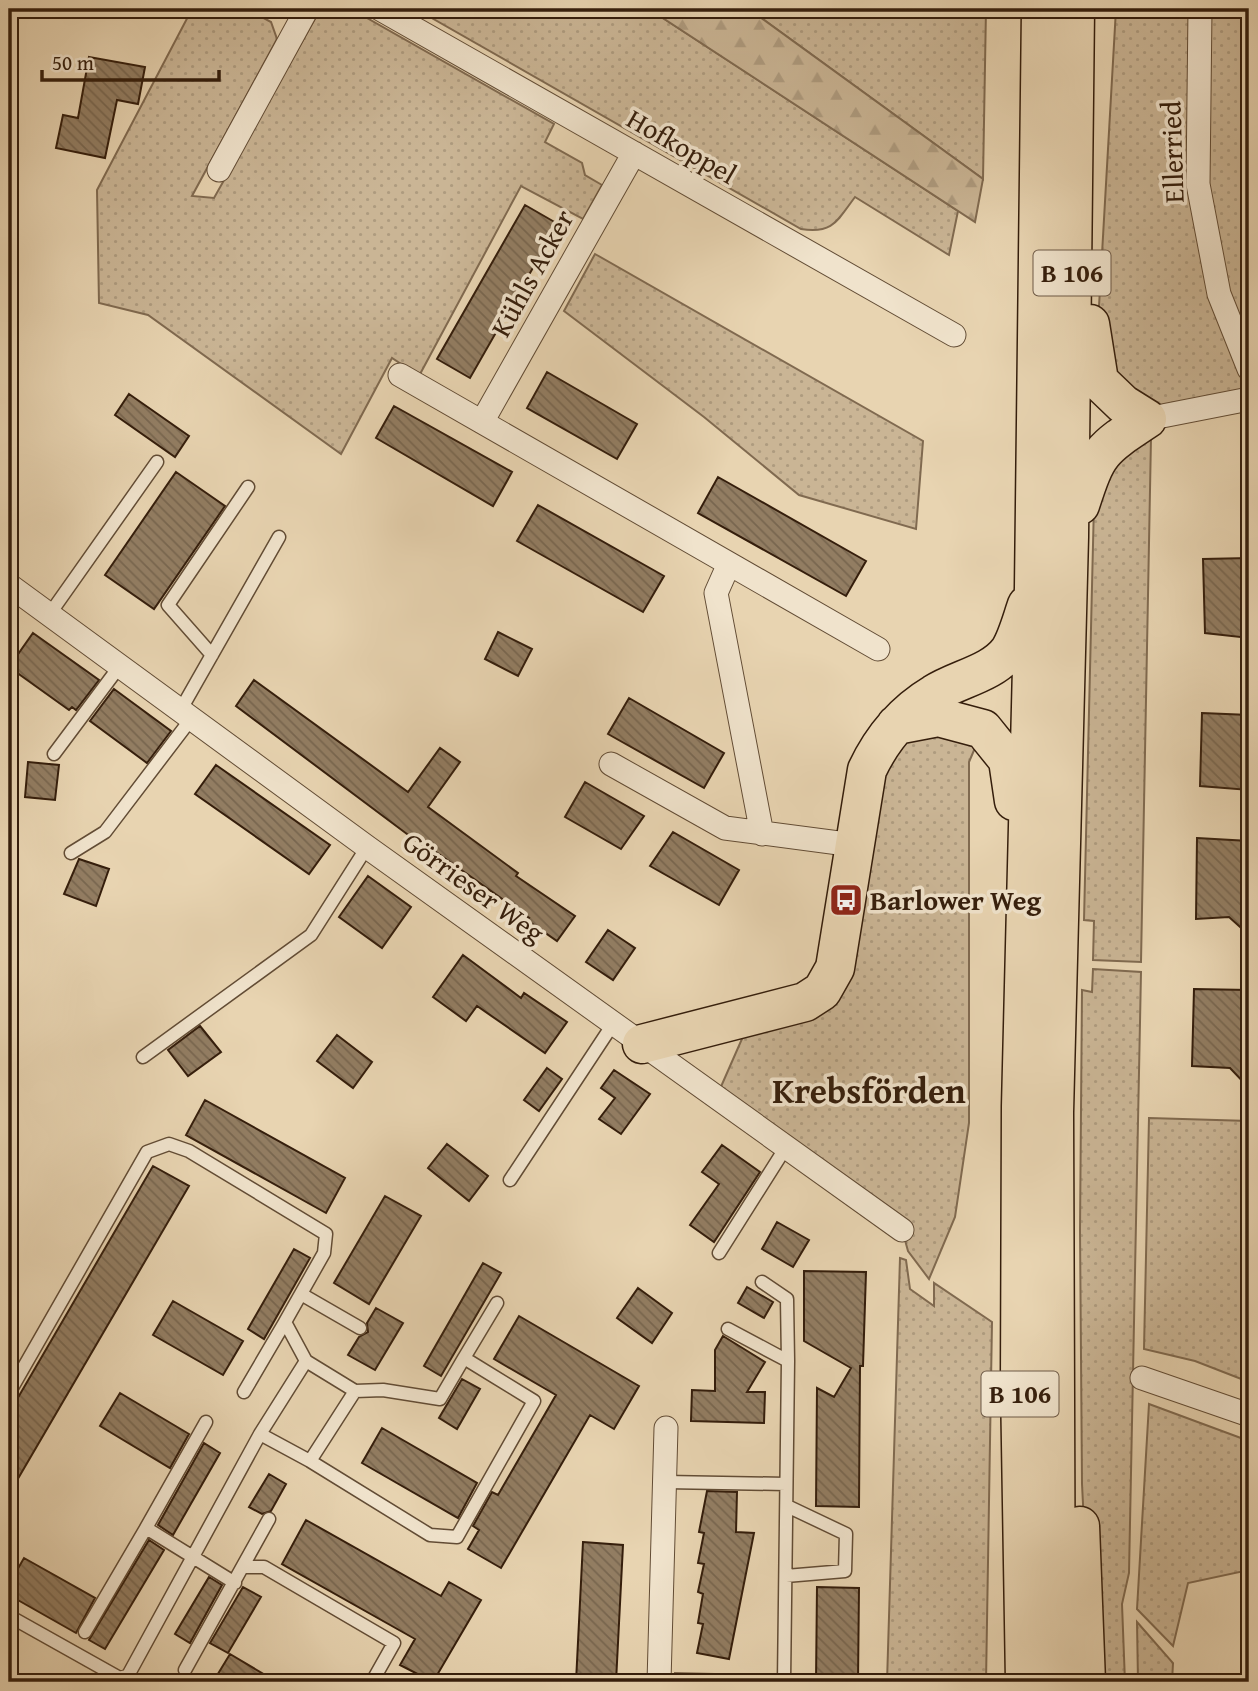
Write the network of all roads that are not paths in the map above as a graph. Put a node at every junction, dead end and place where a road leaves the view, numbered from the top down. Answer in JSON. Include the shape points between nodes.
{"nodes":[{"id":1,"x":307,"y":9,"type":"edge"},
{"id":2,"x":380,"y":9,"type":"edge"},
{"id":3,"x":1041,"y":9,"type":"edge"},
{"id":4,"x":1074,"y":9,"type":"edge"},
{"id":5,"x":1200,"y":9,"type":"edge"},
{"id":6,"x":634,"y":153,"type":"junction"},
{"id":7,"x":219,"y":170,"type":"dead end"},
{"id":8,"x":1073,"y":202,"type":"junction"},
{"id":9,"x":954,"y":335,"type":"dead end"},
{"id":10,"x":1249,"y":369,"type":"edge"},
{"id":11,"x":400,"y":375,"type":"dead end"},
{"id":12,"x":1249,"y":399,"type":"edge"},
{"id":13,"x":1147,"y":419,"type":"junction"},
{"id":14,"x":482,"y":422,"type":"junction"},
{"id":15,"x":157,"y":462,"type":"dead end"},
{"id":16,"x":248,"y":487,"type":"dead end"},
{"id":17,"x":279,"y":537,"type":"dead end"},
{"id":18,"x":1069,"y":537,"type":"junction"},
{"id":19,"x":728,"y":566,"type":"junction"},
{"id":20,"x":1034,"y":587,"type":"junction"},
{"id":21,"x":10,"y":588,"type":"edge"},
{"id":22,"x":49,"y":615,"type":"junction"},
{"id":23,"x":877,"y":649,"type":"dead end"},
{"id":24,"x":212,"y":655,"type":"junction"},
{"id":25,"x":119,"y":667,"type":"junction"},
{"id":26,"x":186,"y":715,"type":"junction"},
{"id":27,"x":896,"y":725,"type":"junction"},
{"id":28,"x":54,"y":754,"type":"dead end"},
{"id":29,"x":611,"y":764,"type":"dead end"},
{"id":30,"x":762,"y":834,"type":"junction"},
{"id":31,"x":854,"y":845,"type":"junction"},
{"id":32,"x":367,"y":846,"type":"junction"},
{"id":33,"x":71,"y":853,"type":"dead end"},
{"id":34,"x":1025,"y":883,"type":"junction"},
{"id":35,"x":628,"y":1034,"type":"junction"},
{"id":36,"x":144,"y":1057,"type":"dead end"},
{"id":37,"x":1038,"y":1109,"type":"junction"},
{"id":38,"x":786,"y":1147,"type":"junction"},
{"id":39,"x":510,"y":1180,"type":"dead end"},
{"id":40,"x":902,"y":1230,"type":"dead end"},
{"id":41,"x":719,"y":1253,"type":"dead end"},
{"id":42,"x":761,"y":1282,"type":"dead end"},
{"id":43,"x":301,"y":1294,"type":"junction"},
{"id":44,"x":497,"y":1303,"type":"dead end"},
{"id":45,"x":285,"y":1322,"type":"junction"},
{"id":46,"x":360,"y":1328,"type":"dead end"},
{"id":47,"x":728,"y":1329,"type":"dead end"},
{"id":48,"x":464,"y":1358,"type":"junction"},
{"id":49,"x":306,"y":1361,"type":"junction"},
{"id":50,"x":788,"y":1361,"type":"junction"},
{"id":51,"x":1142,"y":1378,"type":"dead end"},
{"id":52,"x":355,"y":1391,"type":"junction"},
{"id":53,"x":244,"y":1392,"type":"dead end"},
{"id":54,"x":9,"y":1393,"type":"edge"},
{"id":55,"x":1249,"y":1415,"type":"edge"},
{"id":56,"x":206,"y":1422,"type":"dead end"},
{"id":57,"x":666,"y":1428,"type":"dead end"},
{"id":58,"x":260,"y":1434,"type":"junction"},
{"id":59,"x":310,"y":1461,"type":"junction"},
{"id":60,"x":666,"y":1482,"type":"junction"},
{"id":61,"x":786,"y":1484,"type":"junction"},
{"id":62,"x":788,"y":1506,"type":"junction"},
{"id":63,"x":269,"y":1519,"type":"dead end"},
{"id":64,"x":146,"y":1528,"type":"junction"},
{"id":65,"x":193,"y":1557,"type":"junction"},
{"id":66,"x":244,"y":1567,"type":"junction"},
{"id":67,"x":786,"y":1576,"type":"junction"},
{"id":68,"x":235,"y":1583,"type":"junction"},
{"id":69,"x":9,"y":1616,"type":"edge"},
{"id":70,"x":85,"y":1632,"type":"dead end"},
{"id":71,"x":185,"y":1670,"type":"dead end"},
{"id":72,"x":126,"y":1682,"type":"edge"},
{"id":73,"x":372,"y":1682,"type":"edge"},
{"id":74,"x":659,"y":1682,"type":"edge"},
{"id":75,"x":784,"y":1682,"type":"edge"},
{"id":76,"x":1004,"y":1682,"type":"edge"},
{"id":77,"x":1024,"y":1682,"type":"edge"},
{"id":78,"x":1056,"y":1682,"type":"edge"},
{"id":79,"x":1086,"y":1682,"type":"edge"}],
"edges":[{"from":1,"to":7,"type":"street"},
{"from":2,"to":6,"type":"street","name":"Hofkoppel"},
{"from":3,"to":20,"type":"highway","number":"B 106"},
{"from":4,"to":8,"type":"highway","number":"B 106"},
{"from":5,"to":10,"type":"street","name":"Ellerried","via":[[1198,184],[1219,293]]},
{"from":6,"to":9,"type":"street","name":"Hofkoppel"},
{"from":6,"to":14,"type":"street","name":"Kühls Acker"},
{"from":8,"to":13,"type":"highway","via":[[1099,381]]},
{"from":8,"to":18,"type":"highway","number":"B 106"},
{"from":11,"to":14,"type":"street"},
{"from":12,"to":13,"type":"street"},
{"from":13,"to":18,"type":"highway","via":[[1095,459]]},
{"from":14,"to":19,"type":"street"},
{"from":15,"to":22,"type":"lane"},
{"from":16,"to":24,"type":"lane","via":[[168,605]]},
{"from":17,"to":24,"type":"lane"},
{"from":18,"to":37,"type":"highway","number":"B 106"},
{"from":19,"to":23,"type":"street"},
{"from":19,"to":30,"type":"street","via":[[716,593]]},
{"from":20,"to":27,"type":"highway","via":[[1009,651],[980,672],[934,694]]},
{"from":20,"to":34,"type":"highway","number":"B 106"},
{"from":21,"to":22,"type":"street","name":"Görrieser Weg"},
{"from":22,"to":25,"type":"street","name":"Görrieser Weg"},
{"from":24,"to":26,"type":"lane"},
{"from":25,"to":26,"type":"street","name":"Görrieser Weg"},
{"from":25,"to":28,"type":"lane"},
{"from":26,"to":32,"type":"street","name":"Görrieser Weg"},
{"from":26,"to":33,"type":"lane","via":[[106,832]]},
{"from":27,"to":31,"type":"highway","via":[[879,743],[867,769]]},
{"from":27,"to":34,"type":"highway","via":[[938,717],[983,729],[1008,760]]},
{"from":29,"to":30,"type":"street","via":[[725,828]]},
{"from":30,"to":31,"type":"street"},
{"from":31,"to":35,"type":"highway","via":[[835,968],[822,991],[805,1002]]},
{"from":32,"to":35,"type":"street","name":"Görrieser Weg"},
{"from":32,"to":36,"type":"lane","via":[[311,935]]},
{"from":34,"to":37,"type":"highway","number":"B 106"},
{"from":35,"to":38,"type":"street","name":"Görrieser Weg"},
{"from":35,"to":39,"type":"lane"},
{"from":37,"to":76,"type":"highway","via":[[1000,1326]]},
{"from":37,"to":77,"type":"highway","number":"B 106","via":[[1020,1384]]},
{"from":37,"to":78,"type":"highway","number":"B 106"},
{"from":37,"to":79,"type":"highway","via":[[1074,1340]]},
{"from":38,"to":40,"type":"street","name":"Görrieser Weg"},
{"from":38,"to":41,"type":"lane"},
{"from":42,"to":50,"type":"lane","via":[[787,1299]]},
{"from":43,"to":45,"type":"lane"},
{"from":43,"to":46,"type":"lane"},
{"from":43,"to":54,"type":"lane","via":[[324,1253],[326,1234],[190,1151],[169,1144],[146,1153]]},
{"from":44,"to":48,"type":"lane"},
{"from":45,"to":49,"type":"lane"},
{"from":45,"to":53,"type":"lane"},
{"from":47,"to":50,"type":"lane"},
{"from":48,"to":52,"type":"lane","via":[[440,1399],[383,1390]]},
{"from":48,"to":59,"type":"lane","via":[[534,1401],[457,1537],[430,1535]]},
{"from":49,"to":52,"type":"lane"},
{"from":49,"to":58,"type":"lane"},
{"from":50,"to":61,"type":"lane"},
{"from":51,"to":55,"type":"street"},
{"from":52,"to":59,"type":"lane"},
{"from":56,"to":64,"type":"lane"},
{"from":57,"to":60,"type":"street"},
{"from":58,"to":59,"type":"lane"},
{"from":58,"to":65,"type":"lane"},
{"from":60,"to":61,"type":"lane"},
{"from":60,"to":74,"type":"street"},
{"from":61,"to":62,"type":"lane"},
{"from":62,"to":67,"type":"lane"},
{"from":62,"to":67,"type":"lane","via":[[846,1534],[845,1571]]},
{"from":63,"to":66,"type":"lane"},
{"from":64,"to":65,"type":"lane"},
{"from":64,"to":70,"type":"lane"},
{"from":65,"to":68,"type":"lane"},
{"from":65,"to":72,"type":"lane"},
{"from":66,"to":68,"type":"lane"},
{"from":66,"to":73,"type":"lane","via":[[264,1567],[394,1643]]},
{"from":67,"to":75,"type":"lane"},
{"from":68,"to":71,"type":"lane"},
{"from":69,"to":72,"type":"lane"}]}
